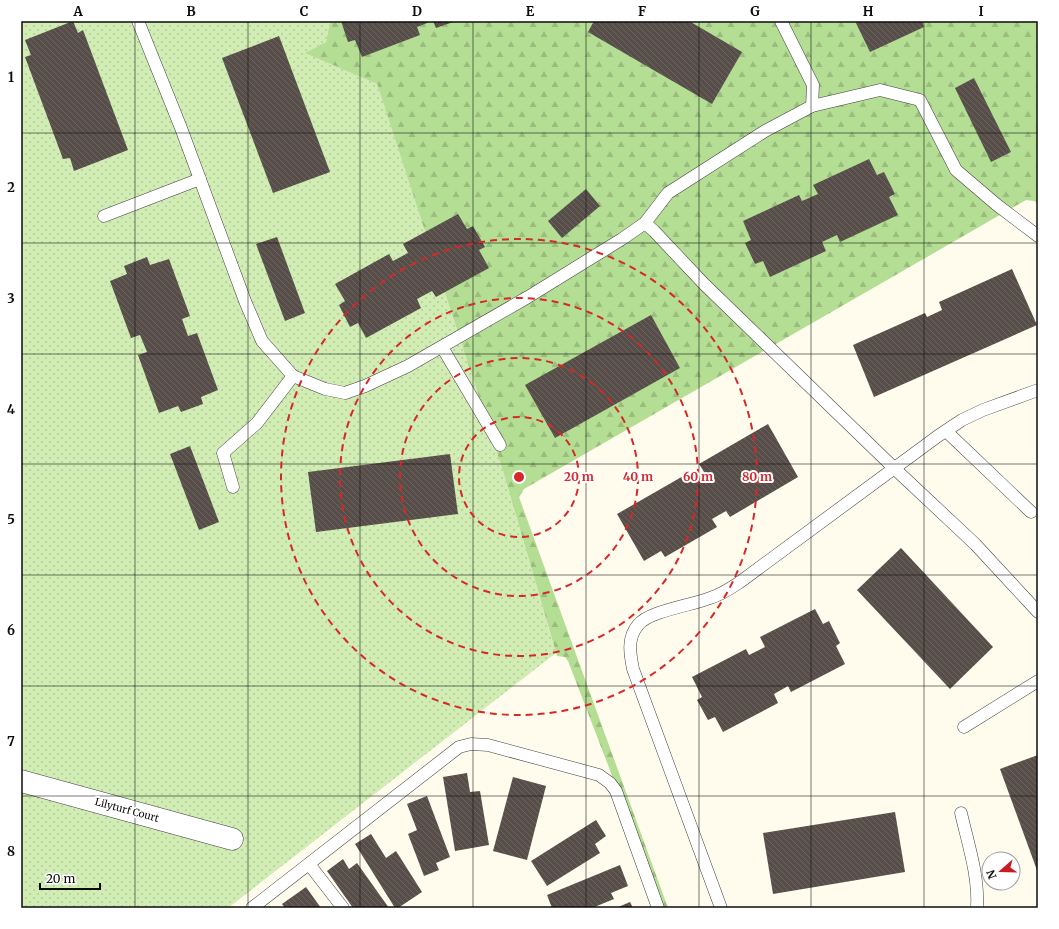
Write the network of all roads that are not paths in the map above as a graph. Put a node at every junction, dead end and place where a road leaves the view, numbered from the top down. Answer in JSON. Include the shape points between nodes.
{"nodes":[{"id":1,"x":138,"y":21,"type":"edge"},
{"id":2,"x":781,"y":21,"type":"edge"},
{"id":3,"x":812,"y":106,"type":"junction"},
{"id":4,"x":200,"y":179,"type":"junction"},
{"id":5,"x":104,"y":216,"type":"dead end"},
{"id":6,"x":645,"y":223,"type":"junction"},
{"id":7,"x":1038,"y":236,"type":"edge"},
{"id":8,"x":442,"y":347,"type":"junction"},
{"id":9,"x":293,"y":376,"type":"junction"},
{"id":10,"x":1038,"y":390,"type":"edge"},
{"id":11,"x":946,"y":431,"type":"junction"},
{"id":12,"x":500,"y":445,"type":"dead end"},
{"id":13,"x":894,"y":468,"type":"junction"},
{"id":14,"x":233,"y":487,"type":"dead end"},
{"id":15,"x":1031,"y":512,"type":"dead end"},
{"id":16,"x":1038,"y":612,"type":"edge"},
{"id":17,"x":1038,"y":681,"type":"edge"},
{"id":18,"x":964,"y":727,"type":"dead end"},
{"id":19,"x":21,"y":781,"type":"edge"},
{"id":20,"x":961,"y":813,"type":"dead end"},
{"id":21,"x":232,"y":839,"type":"dead end"},
{"id":22,"x":309,"y":864,"type":"junction"},
{"id":23,"x":252,"y":908,"type":"edge"},
{"id":24,"x":343,"y":908,"type":"edge"},
{"id":25,"x":658,"y":908,"type":"edge"},
{"id":26,"x":721,"y":908,"type":"edge"},
{"id":27,"x":977,"y":908,"type":"edge"}],
"edges":[{"from":1,"to":4,"type":"lane"},
{"from":2,"to":3,"type":"lane","via":[[813,85]]},
{"from":3,"to":6,"type":"lane","via":[[765,131],[668,193]]},
{"from":3,"to":7,"type":"lane","via":[[880,90],[920,100],[956,170]]},
{"from":4,"to":5,"type":"lane"},
{"from":4,"to":9,"type":"lane","via":[[262,341]]},
{"from":6,"to":8,"type":"lane","via":[[528,297]]},
{"from":6,"to":13,"type":"lane","via":[[704,284]]},
{"from":8,"to":9,"type":"lane","via":[[408,366],[345,393],[326,390]]},
{"from":8,"to":12,"type":"lane"},
{"from":9,"to":14,"type":"lane","via":[[257,423],[223,453]]},
{"from":10,"to":11,"type":"lane","via":[[983,410]]},
{"from":11,"to":13,"type":"lane"},
{"from":11,"to":15,"type":"lane"},
{"from":13,"to":16,"type":"lane","via":[[975,544]]},
{"from":13,"to":26,"type":"lane","via":[[740,582],[711,598],[655,614],[638,624],[631,638],[629,649],[633,669]]},
{"from":17,"to":18,"type":"lane"},
{"from":19,"to":21,"type":"street","name":"Lilyturf Court"},
{"from":20,"to":27,"type":"lane","via":[[974,873]]},
{"from":22,"to":23,"type":"lane"},
{"from":22,"to":24,"type":"lane"},
{"from":22,"to":25,"type":"lane","via":[[459,747],[470,744],[488,745],[599,775],[610,782],[616,791]]}]}
